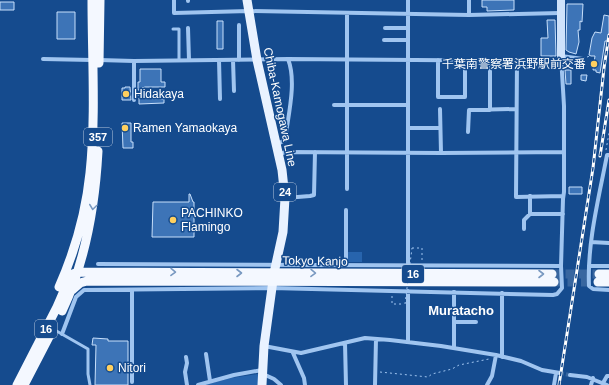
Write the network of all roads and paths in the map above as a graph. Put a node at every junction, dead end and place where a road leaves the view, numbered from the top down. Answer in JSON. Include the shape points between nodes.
{"nodes":[{"id":1,"x":92,"y":0,"type":"edge"},
{"id":2,"x":100,"y":0,"type":"edge"},
{"id":3,"x":174,"y":0,"type":"edge"},
{"id":4,"x":247,"y":0,"type":"edge"},
{"id":5,"x":408,"y":0,"type":"edge"},
{"id":6,"x":469,"y":0,"type":"edge"},
{"id":7,"x":560,"y":0,"type":"edge"},
{"id":8,"x":249,"y":11,"type":"junction"},
{"id":9,"x":347,"y":14,"type":"junction"},
{"id":10,"x":408,"y":14,"type":"junction"},
{"id":11,"x":560,"y":14,"type":"junction"},
{"id":12,"x":469,"y":15,"type":"junction"},
{"id":13,"x":239,"y":25,"type":"dead end"},
{"id":14,"x":188,"y":28,"type":"dead end"},
{"id":15,"x":385,"y":28,"type":"dead end"},
{"id":16,"x":408,"y":28,"type":"junction"},
{"id":17,"x":173,"y":29,"type":"dead end"},
{"id":18,"x":384,"y":40,"type":"dead end"},
{"id":19,"x":408,"y":40,"type":"junction"},
{"id":20,"x":288,"y":59,"type":"junction"},
{"id":21,"x":561,"y":59,"type":"junction"},
{"id":22,"x":43,"y":60,"type":"dead end"},
{"id":23,"x":96,"y":60,"type":"junction"},
{"id":24,"x":179,"y":60,"type":"junction"},
{"id":25,"x":189,"y":60,"type":"junction"},
{"id":26,"x":220,"y":60,"type":"junction"},
{"id":27,"x":233,"y":60,"type":"junction"},
{"id":28,"x":239,"y":60,"type":"junction"},
{"id":29,"x":257,"y":60,"type":"junction"},
{"id":30,"x":347,"y":60,"type":"junction"},
{"id":31,"x":408,"y":60,"type":"junction"},
{"id":32,"x":438,"y":60,"type":"junction"},
{"id":33,"x":583,"y":60,"type":"dead end"},
{"id":34,"x":134,"y":61,"type":"junction"},
{"id":35,"x":465,"y":61,"type":"junction"},
{"id":36,"x":490,"y":61,"type":"junction"},
{"id":37,"x":517,"y":61,"type":"junction"},
{"id":38,"x":234,"y":91,"type":"dead end"},
{"id":39,"x":134,"y":94,"type":"junction"},
{"id":40,"x":164,"y":94,"type":"dead end"},
{"id":41,"x":220,"y":99,"type":"dead end"},
{"id":42,"x":134,"y":100,"type":"dead end"},
{"id":43,"x":334,"y":105,"type":"dead end"},
{"id":44,"x":348,"y":105,"type":"junction"},
{"id":45,"x":408,"y":105,"type":"junction"},
{"id":46,"x":440,"y":109,"type":"dead end"},
{"id":47,"x":516,"y":109,"type":"junction"},
{"id":48,"x":490,"y":110,"type":"junction"},
{"id":49,"x":408,"y":128,"type":"junction"},
{"id":50,"x":440,"y":128,"type":"junction"},
{"id":51,"x":468,"y":132,"type":"dead end"},
{"id":52,"x":609,"y":133,"type":"edge"},
{"id":53,"x":276,"y":145,"type":"junction"},
{"id":54,"x":315,"y":152,"type":"junction"},
{"id":55,"x":347,"y":152,"type":"junction"},
{"id":56,"x":564,"y":152,"type":"junction"},
{"id":57,"x":408,"y":153,"type":"junction"},
{"id":58,"x":440,"y":153,"type":"junction"},
{"id":59,"x":515,"y":153,"type":"junction"},
{"id":60,"x":278,"y":154,"type":"junction"},
{"id":61,"x":608,"y":155,"type":"edge"},
{"id":62,"x":347,"y":189,"type":"dead end"},
{"id":63,"x":530,"y":196,"type":"junction"},
{"id":64,"x":563,"y":196,"type":"junction"},
{"id":65,"x":285,"y":198,"type":"junction"},
{"id":66,"x":346,"y":210,"type":"dead end"},
{"id":67,"x":530,"y":214,"type":"junction"},
{"id":68,"x":563,"y":214,"type":"junction"},
{"id":69,"x":524,"y":229,"type":"dead end"},
{"id":70,"x":591,"y":242,"type":"junction"},
{"id":71,"x":609,"y":243,"type":"edge"},
{"id":72,"x":422,"y":261,"type":"dead end"},
{"id":73,"x":69,"y":262,"type":"junction"},
{"id":74,"x":98,"y":264,"type":"dead end"},
{"id":75,"x":346,"y":265,"type":"junction"},
{"id":76,"x":408,"y":265,"type":"junction"},
{"id":77,"x":561,"y":266,"type":"junction"},
{"id":78,"x":589,"y":266,"type":"junction"},
{"id":79,"x":609,"y":266,"type":"edge"},
{"id":80,"x":77,"y":273,"type":"junction"},
{"id":81,"x":609,"y":274,"type":"edge"},
{"id":82,"x":274,"y":277,"type":"junction"},
{"id":83,"x":154,"y":281,"type":"junction"},
{"id":84,"x":609,"y":282,"type":"edge"},
{"id":85,"x":61,"y":283,"type":"joint"},
{"id":86,"x":361,"y":285,"type":"junction"},
{"id":87,"x":72,"y":290,"type":"junction"},
{"id":88,"x":132,"y":290,"type":"junction"},
{"id":89,"x":408,"y":290,"type":"junction"},
{"id":90,"x":609,"y":290,"type":"edge"},
{"id":91,"x":454,"y":292,"type":"junction"},
{"id":92,"x":502,"y":293,"type":"junction"},
{"id":93,"x":392,"y":295,"type":"dead end"},
{"id":94,"x":454,"y":322,"type":"junction"},
{"id":95,"x":476,"y":322,"type":"dead end"},
{"id":96,"x":53,"y":329,"type":"junction"},
{"id":97,"x":62,"y":334,"type":"junction"},
{"id":98,"x":376,"y":338,"type":"junction"},
{"id":99,"x":408,"y":342,"type":"junction"},
{"id":100,"x":345,"y":343,"type":"junction"},
{"id":101,"x":264,"y":346,"type":"junction"},
{"id":102,"x":454,"y":348,"type":"junction"},
{"id":103,"x":293,"y":353,"type":"junction"},
{"id":104,"x":206,"y":354,"type":"dead end"},
{"id":105,"x":496,"y":355,"type":"junction"},
{"id":106,"x":502,"y":356,"type":"junction"},
{"id":107,"x":186,"y":357,"type":"dead end"},
{"id":108,"x":262,"y":372,"type":"junction"},
{"id":109,"x":375,"y":372,"type":"junction"},
{"id":110,"x":570,"y":375,"type":"tunnel mouth"},
{"id":111,"x":609,"y":376,"type":"edge"},
{"id":112,"x":593,"y":378,"type":"junction"},
{"id":113,"x":210,"y":381,"type":"junction"},
{"id":114,"x":132,"y":382,"type":"dead end"},
{"id":115,"x":605,"y":384,"type":"edge"},
{"id":116,"x":11,"y":385,"type":"edge"},
{"id":117,"x":17,"y":385,"type":"edge"},
{"id":118,"x":24,"y":385,"type":"edge"},
{"id":119,"x":90,"y":385,"type":"edge"},
{"id":120,"x":187,"y":385,"type":"edge"},
{"id":121,"x":198,"y":385,"type":"edge"},
{"id":122,"x":262,"y":385,"type":"edge"},
{"id":123,"x":281,"y":385,"type":"edge"},
{"id":124,"x":305,"y":385,"type":"edge"},
{"id":125,"x":346,"y":385,"type":"edge"},
{"id":126,"x":375,"y":385,"type":"edge"},
{"id":127,"x":487,"y":385,"type":"edge"},
{"id":128,"x":554,"y":385,"type":"edge"},
{"id":129,"x":591,"y":385,"type":"edge"}],
"edges":[{"from":1,"to":23,"type":"highway","number":"357"},
{"from":2,"to":23,"type":"highway","number":"357"},
{"from":3,"to":8,"type":"street","via":[[174,13]]},
{"from":4,"to":8,"type":"main road","name":"Chiba-Kamogawa Line","number":"24"},
{"from":5,"to":10,"type":"street"},
{"from":6,"to":12,"type":"street"},
{"from":7,"to":11,"type":"main road"},
{"from":8,"to":9,"type":"street"},
{"from":8,"to":29,"type":"main road","name":"Chiba-Kamogawa Line","number":"24"},
{"from":9,"to":10,"type":"street"},
{"from":9,"to":30,"type":"street"},
{"from":10,"to":12,"type":"street"},
{"from":10,"to":16,"type":"street"},
{"from":11,"to":12,"type":"street"},
{"from":11,"to":21,"type":"main road"},
{"from":13,"to":28,"type":"street"},
{"from":14,"to":25,"type":"street"},
{"from":15,"to":16,"type":"street"},
{"from":16,"to":19,"type":"street"},
{"from":17,"to":24,"type":"lane","via":[[179,29]]},
{"from":18,"to":19,"type":"street"},
{"from":19,"to":31,"type":"street"},
{"from":20,"to":29,"type":"street"},
{"from":20,"to":30,"type":"street"},
{"from":20,"to":53,"type":"street","via":[[293,81],[285,140]]},
{"from":21,"to":33,"type":"street"},
{"from":21,"to":37,"type":"street"},
{"from":21,"to":56,"type":"street"},
{"from":22,"to":23,"type":"street"},
{"from":23,"to":34,"type":"street"},
{"from":23,"to":73,"type":"highway","number":"357","via":[[90,174],[84,213]]},
{"from":23,"to":80,"type":"highway","number":"357","one_way":true,"via":[[97,174],[90,225]]},
{"from":24,"to":25,"type":"street"},
{"from":24,"to":34,"type":"street"},
{"from":25,"to":26,"type":"street"},
{"from":26,"to":27,"type":"street"},
{"from":26,"to":41,"type":"street"},
{"from":27,"to":28,"type":"street"},
{"from":27,"to":38,"type":"street"},
{"from":28,"to":29,"type":"street"},
{"from":29,"to":53,"type":"main road","name":"Chiba-Kamogawa Line","number":"24"},
{"from":30,"to":31,"type":"street"},
{"from":30,"to":44,"type":"street"},
{"from":31,"to":32,"type":"street"},
{"from":31,"to":45,"type":"street"},
{"from":32,"to":35,"type":"street"},
{"from":32,"to":35,"type":"street","via":[[438,97],[464,97]]},
{"from":34,"to":39,"type":"street"},
{"from":35,"to":36,"type":"street"},
{"from":36,"to":37,"type":"street"},
{"from":36,"to":48,"type":"street"},
{"from":37,"to":47,"type":"street"},
{"from":39,"to":40,"type":"street"},
{"from":39,"to":42,"type":"street"},
{"from":43,"to":44,"type":"street"},
{"from":44,"to":45,"type":"street"},
{"from":44,"to":55,"type":"street"},
{"from":45,"to":49,"type":"street"},
{"from":46,"to":50,"type":"street"},
{"from":47,"to":48,"type":"street"},
{"from":47,"to":59,"type":"street"},
{"from":48,"to":51,"type":"street","via":[[469,110]]},
{"from":49,"to":50,"type":"street"},
{"from":49,"to":57,"type":"street"},
{"from":50,"to":58,"type":"street"},
{"from":52,"to":61,"type":"path","via":[[606,153]]},
{"from":53,"to":60,"type":"main road","name":"Chiba-Kamogawa Line","number":"24"},
{"from":54,"to":55,"type":"street"},
{"from":54,"to":60,"type":"street"},
{"from":54,"to":65,"type":"street","via":[[314,195]]},
{"from":55,"to":57,"type":"street"},
{"from":55,"to":62,"type":"street"},
{"from":56,"to":59,"type":"street"},
{"from":56,"to":64,"type":"street"},
{"from":57,"to":58,"type":"street"},
{"from":57,"to":76,"type":"street"},
{"from":58,"to":59,"type":"street"},
{"from":59,"to":63,"type":"street","via":[[516,197]]},
{"from":60,"to":65,"type":"main road","name":"Chiba-Kamogawa Line","number":"24"},
{"from":61,"to":70,"type":"street"},
{"from":63,"to":64,"type":"street"},
{"from":63,"to":67,"type":"street"},
{"from":64,"to":68,"type":"street"},
{"from":65,"to":82,"type":"main road","name":"Chiba-Kamogawa Line","number":"24","via":[[283,232]]},
{"from":66,"to":75,"type":"street"},
{"from":67,"to":68,"type":"street"},
{"from":67,"to":69,"type":"street","via":[[524,220]]},
{"from":68,"to":77,"type":"street"},
{"from":70,"to":71,"type":"street"},
{"from":70,"to":78,"type":"street"},
{"from":72,"to":93,"type":"path","bridge":true,"via":[[422,248],[412,248],[405,304],[392,304]]},
{"from":73,"to":80,"type":"highway","via":[[71,269]]},
{"from":73,"to":85,"type":"highway","number":"357"},
{"from":74,"to":82,"type":"street","via":[[256,264]]},
{"from":75,"to":76,"type":"street"},
{"from":75,"to":82,"type":"street","via":[[300,264]]},
{"from":76,"to":77,"type":"street"},
{"from":77,"to":92,"type":"street","via":[[562,288],[557,294]]},
{"from":78,"to":79,"type":"street"},
{"from":78,"to":90,"type":"street","via":[[589,286],[593,290]]},
{"from":80,"to":82,"type":"highway","name":"Tokyo Kanjo","number":"16","one_way":true},
{"from":80,"to":83,"type":"highway","name":"Tokyo Kanjo","number":"16","via":[[83,277],[124,277]]},
{"from":80,"to":87,"type":"highway","number":"357"},
{"from":80,"to":117,"type":"highway","number":"16","via":[[70,277]]},
{"from":81,"to":84,"type":"highway","via":[[598,278]]},
{"from":82,"to":83,"type":"highway","name":"Tokyo Kanjo","number":"16"},
{"from":82,"to":86,"type":"highway","name":"Tokyo Kanjo","number":"16"},
{"from":82,"to":86,"type":"highway","name":"Tokyo Kanjo","number":"16","one_way":true,"via":[[408,274],[553,278]]},
{"from":82,"to":88,"type":"street","via":[[255,288]]},
{"from":82,"to":101,"type":"main road","name":"Chiba-Kamogawa Line","number":"24"},
{"from":83,"to":87,"type":"highway","name":"Tokyo Kanjo","number":"16","via":[[87,281]]},
{"from":85,"to":116,"type":"highway","number":"16"},
{"from":86,"to":89,"type":"street"},
{"from":87,"to":96,"type":"highway","number":"16"},
{"from":88,"to":97,"type":"street","via":[[84,290],[76,297]]},
{"from":88,"to":114,"type":"street"},
{"from":89,"to":91,"type":"street"},
{"from":89,"to":99,"type":"street"},
{"from":91,"to":92,"type":"street"},
{"from":91,"to":94,"type":"street"},
{"from":92,"to":106,"type":"street"},
{"from":94,"to":95,"type":"street"},
{"from":94,"to":102,"type":"street"},
{"from":96,"to":97,"type":"lane"},
{"from":96,"to":118,"type":"highway","number":"16"},
{"from":97,"to":119,"type":"lane","via":[[88,349]]},
{"from":98,"to":99,"type":"street"},
{"from":98,"to":100,"type":"street"},
{"from":98,"to":109,"type":"street"},
{"from":99,"to":102,"type":"street"},
{"from":100,"to":103,"type":"street"},
{"from":100,"to":125,"type":"street"},
{"from":101,"to":103,"type":"street"},
{"from":101,"to":108,"type":"main road","name":"Chiba-Kamogawa Line","number":"24"},
{"from":102,"to":105,"type":"street"},
{"from":103,"to":124,"type":"street"},
{"from":104,"to":113,"type":"street"},
{"from":105,"to":106,"type":"street"},
{"from":105,"to":109,"type":"path","via":[[491,359],[459,365],[428,377]]},
{"from":105,"to":127,"type":"street","via":[[492,376]]},
{"from":106,"to":128,"type":"street","via":[[558,373]]},
{"from":107,"to":120,"type":"street"},
{"from":108,"to":113,"type":"street"},
{"from":108,"to":122,"type":"main road","name":"Chiba-Kamogawa Line","number":"24"},
{"from":108,"to":123,"type":"street"},
{"from":109,"to":126,"type":"street"},
{"from":110,"to":112,"type":"street"},
{"from":111,"to":115,"type":"street"},
{"from":112,"to":115,"type":"street"},
{"from":112,"to":129,"type":"street"},
{"from":113,"to":121,"type":"street"}]}
